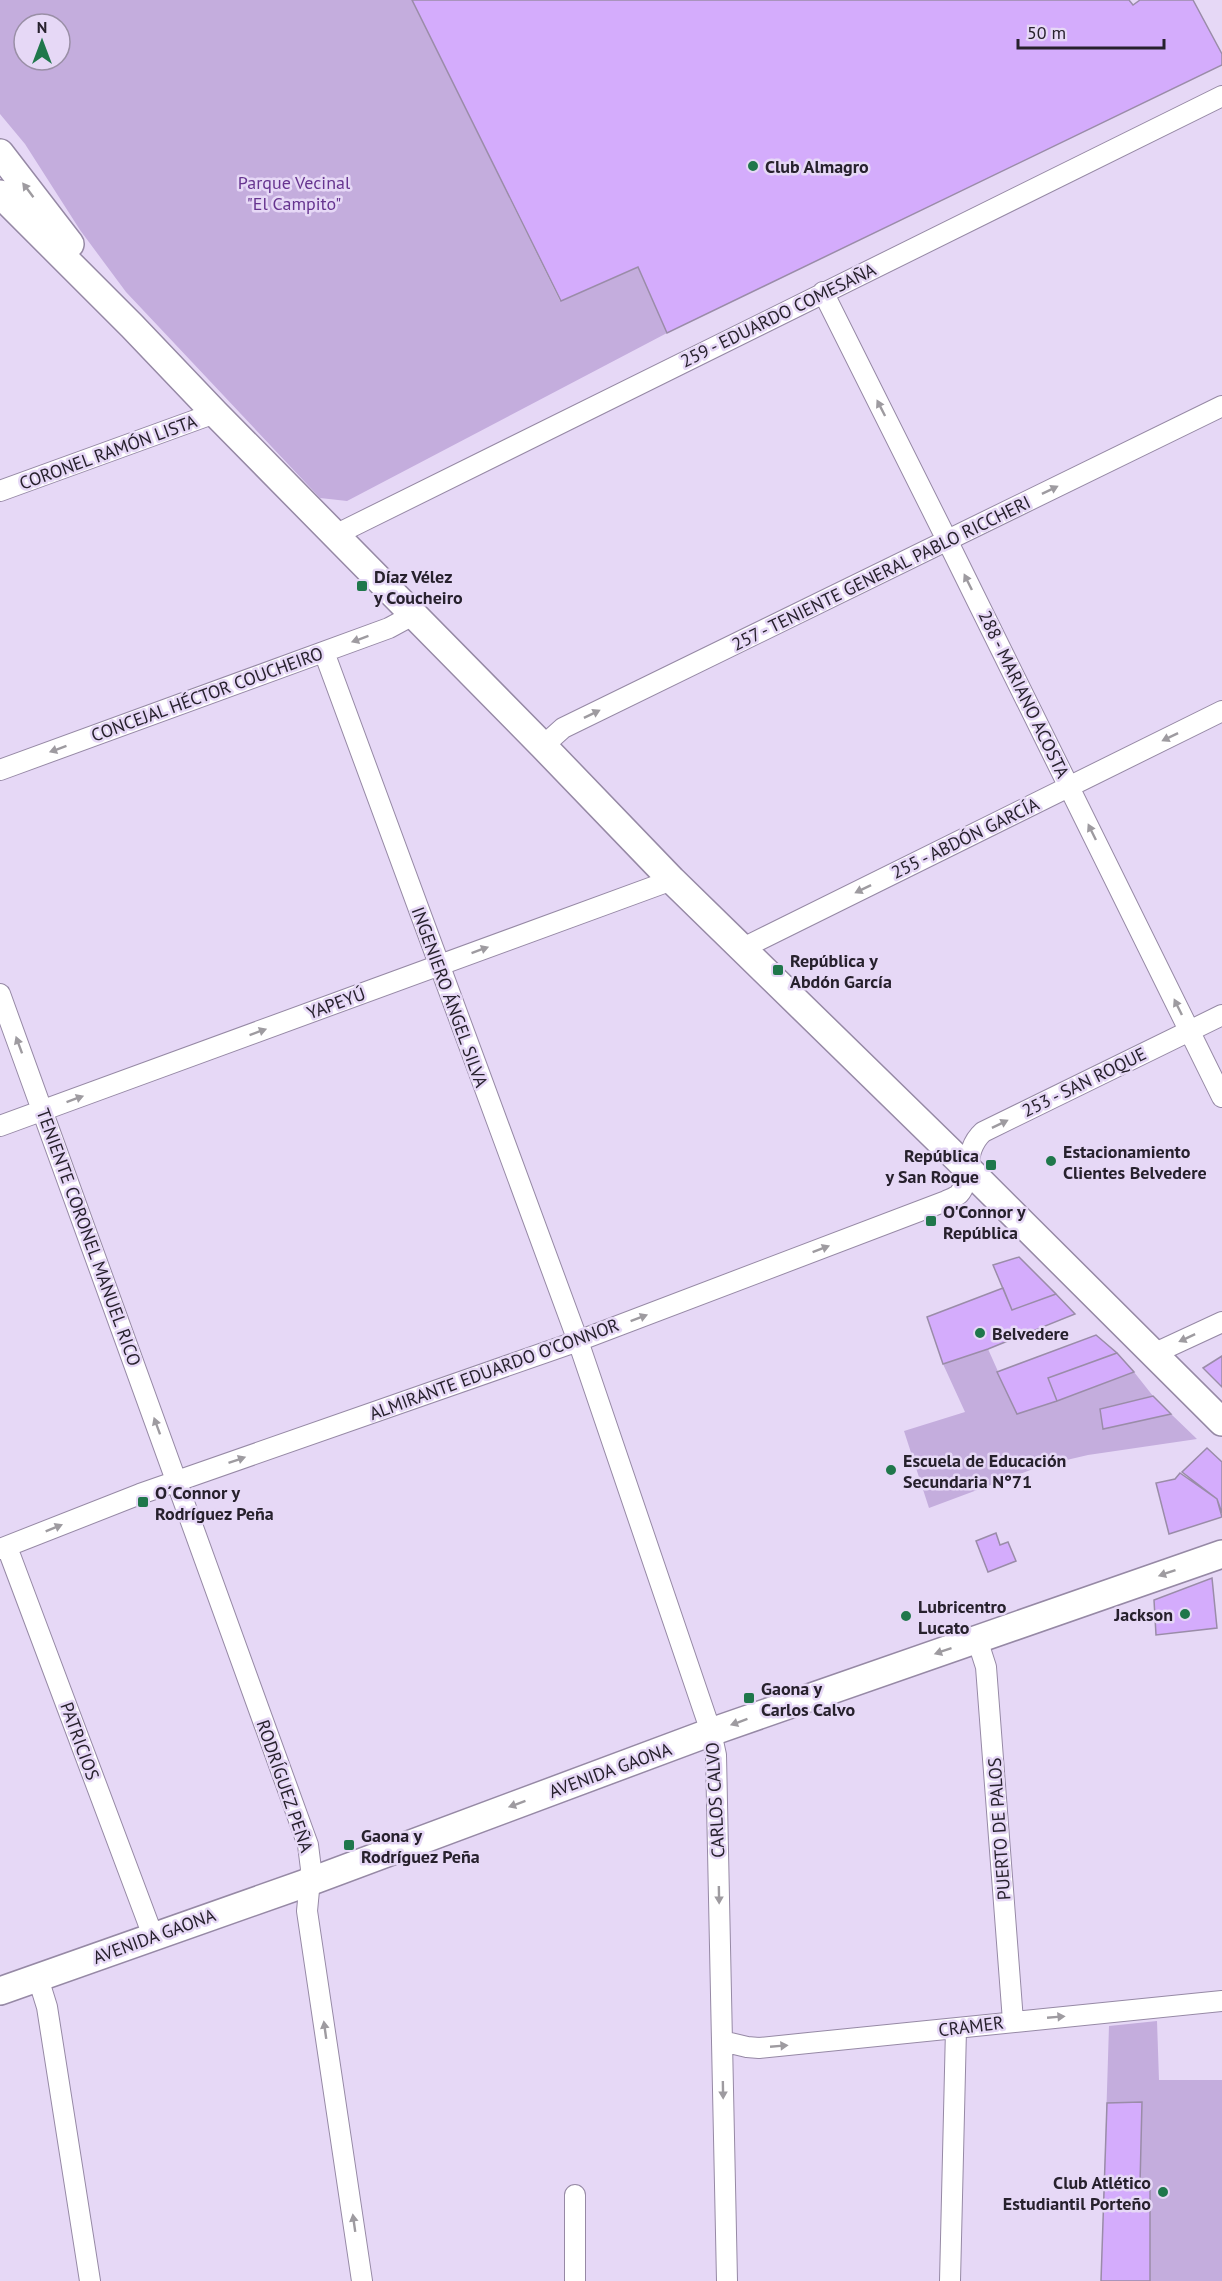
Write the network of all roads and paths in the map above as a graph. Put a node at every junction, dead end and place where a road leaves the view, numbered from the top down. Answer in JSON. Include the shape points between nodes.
{"nodes":[{"id":1,"x":1222,"y":96,"type":"edge"},
{"id":2,"x":0,"y":153,"type":"edge"},
{"id":3,"x":0,"y":194,"type":"edge"},
{"id":4,"x":823,"y":292,"type":"junction"},
{"id":5,"x":132,"y":326,"type":"junction"},
{"id":6,"x":1222,"y":406,"type":"edge"},
{"id":7,"x":215,"y":413,"type":"junction"},
{"id":8,"x":0,"y":491,"type":"edge"},
{"id":9,"x":335,"y":535,"type":"junction"},
{"id":10,"x":947,"y":540,"type":"junction"},
{"id":11,"x":413,"y":615,"type":"junction"},
{"id":12,"x":324,"y":652,"type":"junction"},
{"id":13,"x":1222,"y":711,"type":"edge"},
{"id":14,"x":543,"y":746,"type":"junction"},
{"id":15,"x":0,"y":770,"type":"edge"},
{"id":16,"x":1070,"y":787,"type":"junction"},
{"id":17,"x":672,"y":880,"type":"junction"},
{"id":18,"x":741,"y":949,"type":"junction"},
{"id":19,"x":438,"y":966,"type":"junction"},
{"id":20,"x":0,"y":994,"type":"edge"},
{"id":21,"x":1222,"y":1015,"type":"edge"},
{"id":22,"x":1190,"y":1030,"type":"junction"},
{"id":23,"x":1222,"y":1097,"type":"edge"},
{"id":24,"x":43,"y":1111,"type":"junction"},
{"id":25,"x":0,"y":1126,"type":"edge"},
{"id":26,"x":967,"y":1168,"type":"junction"},
{"id":27,"x":1222,"y":1322,"type":"edge"},
{"id":28,"x":578,"y":1341,"type":"junction"},
{"id":29,"x":1153,"y":1354,"type":"junction"},
{"id":30,"x":1222,"y":1422,"type":"edge"},
{"id":31,"x":177,"y":1481,"type":"junction"},
{"id":32,"x":4,"y":1548,"type":"edge"},
{"id":33,"x":1222,"y":1554,"type":"edge"},
{"id":34,"x":977,"y":1639,"type":"junction"},
{"id":35,"x":711,"y":1732,"type":"junction"},
{"id":36,"x":309,"y":1882,"type":"junction"},
{"id":37,"x":153,"y":1936,"type":"junction"},
{"id":38,"x":38,"y":1978,"type":"junction"},
{"id":39,"x":0,"y":1991,"type":"edge"},
{"id":40,"x":1222,"y":2001,"type":"edge"},
{"id":41,"x":1013,"y":2021,"type":"junction"},
{"id":42,"x":956,"y":2029,"type":"junction"},
{"id":43,"x":722,"y":2040,"type":"junction"},
{"id":44,"x":575,"y":2195,"type":"dead end"},
{"id":45,"x":90,"y":2281,"type":"edge"},
{"id":46,"x":362,"y":2281,"type":"edge"},
{"id":47,"x":575,"y":2281,"type":"edge"},
{"id":48,"x":727,"y":2281,"type":"edge"},
{"id":49,"x":950,"y":2281,"type":"edge"}],
"edges":[{"from":1,"to":4,"type":"street","name":"259 - EDUARDO COMESAÑA"},
{"from":5,"to":2,"type":"main road","one_way":true},
{"from":3,"to":5,"type":"main road"},
{"from":4,"to":9,"type":"street","name":"259 - EDUARDO COMESAÑA"},
{"from":10,"to":4,"type":"street","name":"288 - MARIANO ACOSTA","one_way":true},
{"from":5,"to":7,"type":"main road"},
{"from":10,"to":6,"type":"street","name":"257 - TENIENTE GENERAL PABLO RICCHERI","one_way":true},
{"from":7,"to":8,"type":"street","name":"CORONEL RAMÓN LISTA"},
{"from":7,"to":9,"type":"main road"},
{"from":9,"to":11,"type":"main road"},
{"from":14,"to":10,"type":"street","name":"257 - TENIENTE GENERAL PABLO RICCHERI","one_way":true,"via":[[563,728]]},
{"from":16,"to":10,"type":"street","name":"288 - MARIANO ACOSTA","one_way":true},
{"from":11,"to":12,"type":"street","name":"CONCEJAL HÉCTOR COUCHEIRO","one_way":true},
{"from":11,"to":14,"type":"main road"},
{"from":12,"to":15,"type":"street","name":"CONCEJAL HÉCTOR COUCHEIRO","one_way":true},
{"from":12,"to":19,"type":"street","name":"INGENIERO ÁNGEL SILVA"},
{"from":13,"to":16,"type":"street","name":"255 - ABDÓN GARCÍA","one_way":true},
{"from":14,"to":17,"type":"main road"},
{"from":16,"to":18,"type":"street","name":"255 - ABDÓN GARCÍA","one_way":true},
{"from":22,"to":16,"type":"street","name":"288 - MARIANO ACOSTA","one_way":true},
{"from":17,"to":18,"type":"main road"},
{"from":19,"to":17,"type":"street","name":"YAPEYÚ","one_way":true},
{"from":18,"to":26,"type":"main road"},
{"from":24,"to":19,"type":"street","name":"YAPEYÚ","one_way":true},
{"from":19,"to":28,"type":"street","name":"INGENIERO ÁNGEL SILVA"},
{"from":24,"to":20,"type":"street","name":"TENIENTE CORONEL MANUEL RICO","one_way":true},
{"from":21,"to":22,"type":"street","name":"253 - SAN ROQUE"},
{"from":22,"to":23,"type":"street","name":"288 - MARIANO ACOSTA"},
{"from":26,"to":22,"type":"street","name":"253 - SAN ROQUE","one_way":true,"via":[[971,1149],[983,1132]]},
{"from":24,"to":25,"type":"street","name":"YAPEYÚ"},
{"from":31,"to":24,"type":"street","name":"TENIENTE CORONEL MANUEL RICO","one_way":true},
{"from":28,"to":26,"type":"street","name":"ALMIRANTE EDUARDO O'CONNOR","one_way":true,"via":[[946,1201],[958,1195]]},
{"from":26,"to":29,"type":"main road"},
{"from":27,"to":29,"type":"street","one_way":true},
{"from":31,"to":28,"type":"street","name":"ALMIRANTE EDUARDO O'CONNOR","one_way":true},
{"from":28,"to":35,"type":"street","name":"CARLOS CALVO"},
{"from":29,"to":30,"type":"main road"},
{"from":32,"to":31,"type":"street","name":"ALMIRANTE EDUARDO O'CONNOR","one_way":true},
{"from":31,"to":36,"type":"street","name":"RODRÍGUEZ PEÑA","via":[[308,1845]]},
{"from":32,"to":37,"type":"street","name":"PATRICIOS"},
{"from":33,"to":34,"type":"main road","name":"AVENIDA GAONA","one_way":true},
{"from":34,"to":35,"type":"main road","name":"AVENIDA GAONA","one_way":true},
{"from":34,"to":41,"type":"street","name":"PUERTO DE PALOS","via":[[986,1667]]},
{"from":35,"to":36,"type":"main road","name":"AVENIDA GAONA","one_way":true},
{"from":35,"to":43,"type":"street","name":"CARLOS CALVO","one_way":true,"via":[[716,1755]]},
{"from":36,"to":37,"type":"main road","name":"AVENIDA GAONA"},
{"from":46,"to":36,"type":"street","name":"RODRÍGUEZ PEÑA","one_way":true,"via":[[308,1911]]},
{"from":37,"to":38,"type":"main road","name":"AVENIDA GAONA"},
{"from":38,"to":39,"type":"main road","name":"AVENIDA GAONA"},
{"from":38,"to":45,"type":"street","via":[[47,2007]]},
{"from":41,"to":40,"type":"street","name":"CRAMER","one_way":true},
{"from":41,"to":42,"type":"street","name":"CRAMER"},
{"from":43,"to":42,"type":"street","name":"CRAMER","one_way":true,"via":[[759,2048]]},
{"from":42,"to":49,"type":"street"},
{"from":43,"to":48,"type":"street","name":"CARLOS CALVO","one_way":true},
{"from":44,"to":47,"type":"street"}]}
